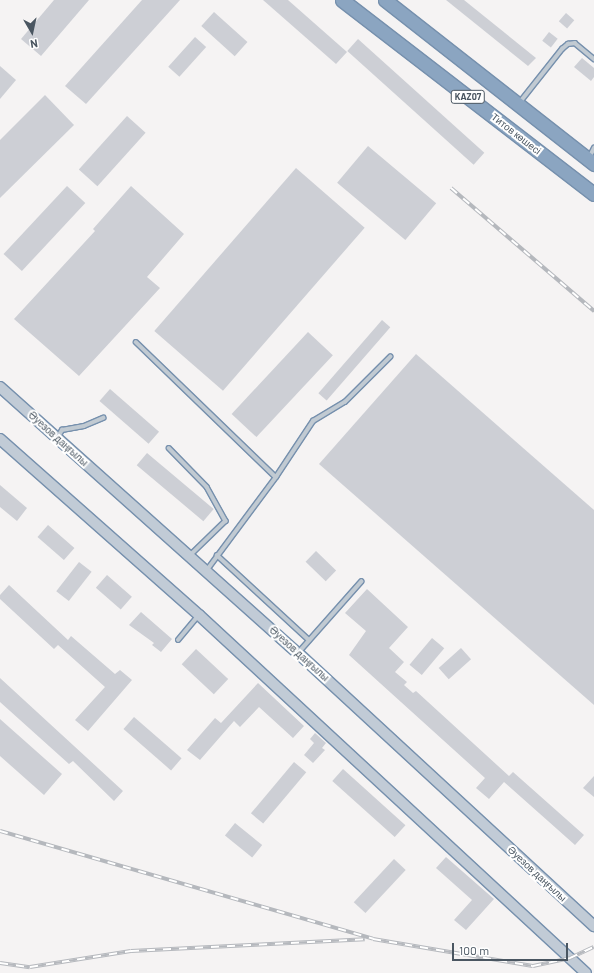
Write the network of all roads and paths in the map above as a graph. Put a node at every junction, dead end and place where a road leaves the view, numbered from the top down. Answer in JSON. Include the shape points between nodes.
{"nodes":[{"id":1,"x":342,"y":0,"type":"edge"},
{"id":2,"x":385,"y":0,"type":"edge"},
{"id":3,"x":594,"y":59,"type":"edge"},
{"id":4,"x":519,"y":105,"type":"junction"},
{"id":5,"x":592,"y":157,"type":"edge"},
{"id":6,"x":594,"y":194,"type":"edge"},
{"id":7,"x":136,"y":342,"type":"dead end"},
{"id":8,"x":390,"y":357,"type":"dead end"},
{"id":9,"x":0,"y":387,"type":"edge"},
{"id":10,"x":103,"y":418,"type":"dead end"},
{"id":11,"x":57,"y":438,"type":"junction"},
{"id":12,"x":0,"y":439,"type":"edge"},
{"id":13,"x":169,"y":448,"type":"dead end"},
{"id":14,"x":276,"y":477,"type":"junction"},
{"id":15,"x":217,"y":555,"type":"junction"},
{"id":16,"x":190,"y":556,"type":"junction"},
{"id":17,"x":207,"y":571,"type":"junction"},
{"id":18,"x":361,"y":582,"type":"dead end"},
{"id":19,"x":199,"y":615,"type":"junction"},
{"id":20,"x":178,"y":640,"type":"dead end"},
{"id":21,"x":309,"y":640,"type":"junction"},
{"id":22,"x":298,"y":653,"type":"junction"},
{"id":23,"x":594,"y":926,"type":"edge"},
{"id":24,"x":586,"y":973,"type":"edge"}],
"edges":[{"from":1,"to":6,"type":"highway","name":"Титов көшесі","number":"KAZ07"},
{"from":2,"to":4,"type":"highway","number":"KAZ07"},
{"from":3,"to":4,"type":"lane","via":[[575,43],[568,44]]},
{"from":4,"to":5,"type":"highway","number":"KAZ07"},
{"from":7,"to":14,"type":"lane"},
{"from":8,"to":14,"type":"lane","via":[[345,402],[313,421]]},
{"from":9,"to":11,"type":"main road","name":"Әуезов даңғылы"},
{"from":10,"to":11,"type":"lane","via":[[84,426],[62,430]]},
{"from":11,"to":16,"type":"main road","name":"Әуезов даңғылы"},
{"from":12,"to":19,"type":"main road"},
{"from":13,"to":16,"type":"lane","via":[[207,487],[226,521]]},
{"from":14,"to":15,"type":"lane"},
{"from":15,"to":17,"type":"lane"},
{"from":15,"to":21,"type":"lane"},
{"from":16,"to":17,"type":"main road","name":"Әуезов даңғылы"},
{"from":17,"to":22,"type":"main road","name":"Әуезов даңғылы"},
{"from":18,"to":21,"type":"lane"},
{"from":19,"to":20,"type":"lane"},
{"from":19,"to":24,"type":"main road"},
{"from":21,"to":22,"type":"lane"},
{"from":22,"to":23,"type":"main road","name":"Әуезов даңғылы"}]}
